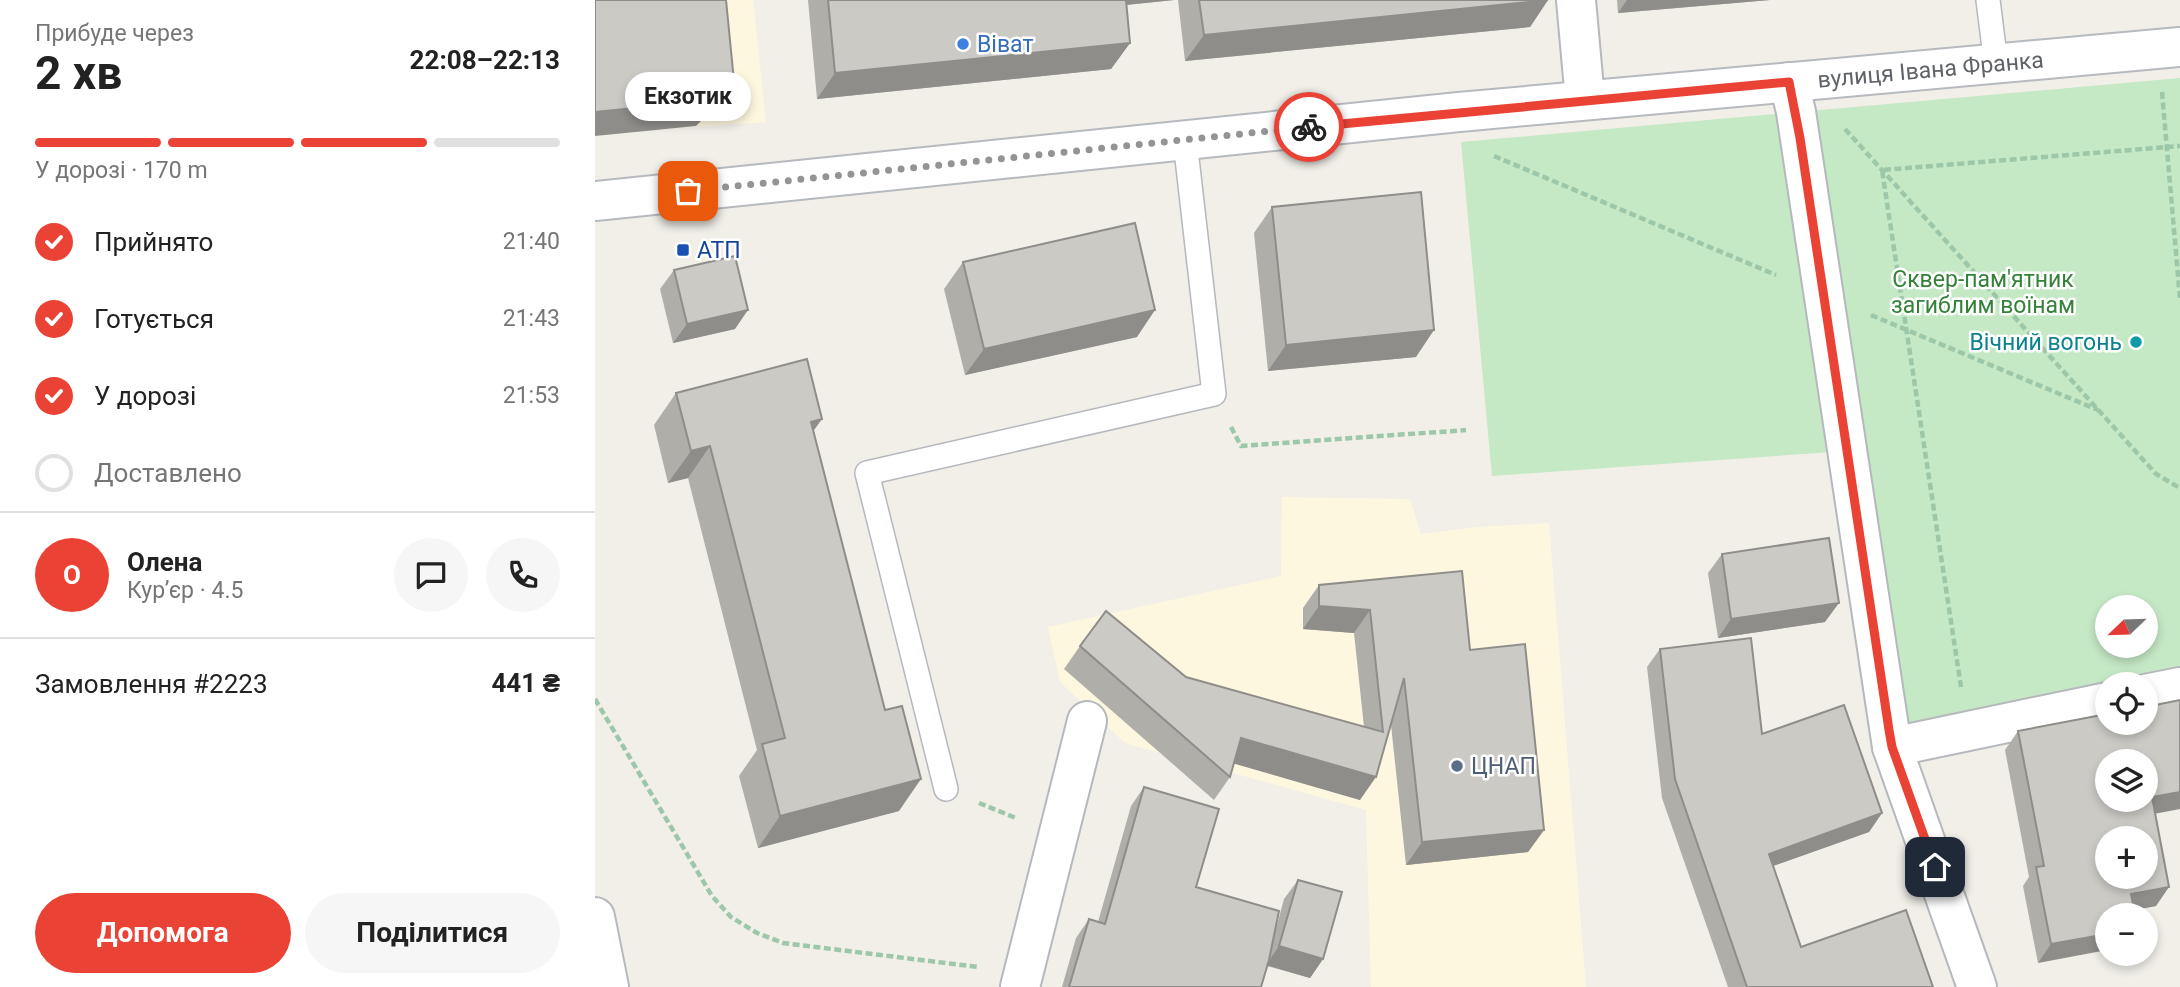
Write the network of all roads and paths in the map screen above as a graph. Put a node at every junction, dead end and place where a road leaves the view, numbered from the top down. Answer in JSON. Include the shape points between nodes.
{"nodes":[{"id":1,"x":1576,"y":0,"type":"edge"},
{"id":2,"x":1988,"y":0,"type":"edge"},
{"id":3,"x":2169,"y":48,"type":"edge"},
{"id":4,"x":1996,"y":64,"type":"junction"},
{"id":5,"x":1805,"y":81,"type":"junction"},
{"id":6,"x":1585,"y":100,"type":"junction"},
{"id":7,"x":1185,"y":141,"type":"junction"},
{"id":8,"x":2180,"y":146,"type":"edge"},
{"id":9,"x":2167,"y":147,"type":"junction"},
{"id":10,"x":1486,"y":153,"type":"dead end"},
{"id":11,"x":1882,"y":170,"type":"junction"},
{"id":12,"x":595,"y":201,"type":"edge"},
{"id":13,"x":1823,"y":295,"type":"junction"},
{"id":14,"x":2180,"y":299,"type":"edge"},
{"id":15,"x":1907,"y":330,"type":"junction"},
{"id":16,"x":1214,"y":394,"type":"junction"},
{"id":17,"x":2098,"y":410,"type":"junction"},
{"id":18,"x":1466,"y":430,"type":"dead end"},
{"id":19,"x":2180,"y":488,"type":"edge"},
{"id":20,"x":2180,"y":687,"type":"edge"},
{"id":21,"x":2158,"y":691,"type":"edge"},
{"id":22,"x":595,"y":699,"type":"edge"},
{"id":23,"x":2095,"y":705,"type":"edge"},
{"id":24,"x":1087,"y":721,"type":"dead end"},
{"id":25,"x":1968,"y":731,"type":"junction"},
{"id":26,"x":1892,"y":747,"type":"junction"},
{"id":27,"x":946,"y":789,"type":"joint"},
{"id":28,"x":1058,"y":836,"type":"junction"},
{"id":29,"x":595,"y":917,"type":"edge"},
{"id":30,"x":1022,"y":980,"type":"edge"},
{"id":31,"x":609,"y":987,"type":"edge"},
{"id":32,"x":1977,"y":987,"type":"edge"}],
"edges":[{"from":1,"to":6,"type":"street"},
{"from":2,"to":4,"type":"lane"},
{"from":3,"to":4,"type":"street","name":"вулиця Івана Франка"},
{"from":3,"to":9,"type":"path"},
{"from":4,"to":5,"type":"street","name":"вулиця Івана Франка"},
{"from":5,"to":6,"type":"street","name":"вулиця Івана Франка"},
{"from":5,"to":11,"type":"path"},
{"from":5,"to":13,"type":"street"},
{"from":6,"to":7,"type":"street","name":"вулиця Івана Франка"},
{"from":7,"to":12,"type":"street","name":"вулиця Івана Франка"},
{"from":7,"to":16,"type":"lane"},
{"from":8,"to":9,"type":"path"},
{"from":9,"to":11,"type":"path"},
{"from":9,"to":14,"type":"path"},
{"from":10,"to":13,"type":"path"},
{"from":11,"to":15,"type":"path"},
{"from":11,"to":17,"type":"path"},
{"from":13,"to":15,"type":"path"},
{"from":13,"to":26,"type":"street"},
{"from":15,"to":17,"type":"path"},
{"from":15,"to":25,"type":"path"},
{"from":16,"to":18,"type":"path","via":[[1241,446]]},
{"from":16,"to":27,"type":"lane","via":[[867,473]]},
{"from":17,"to":19,"type":"path","via":[[2156,474]]},
{"from":20,"to":21,"type":"street"},
{"from":22,"to":30,"type":"path","via":[[691,864],[731,917],[783,943]]},
{"from":23,"to":25,"type":"street"},
{"from":24,"to":28,"type":"street"},
{"from":25,"to":26,"type":"street"},
{"from":26,"to":32,"type":"street"},
{"from":27,"to":28,"type":"path"},
{"from":28,"to":30,"type":"street"},
{"from":29,"to":31,"type":"street"}]}
